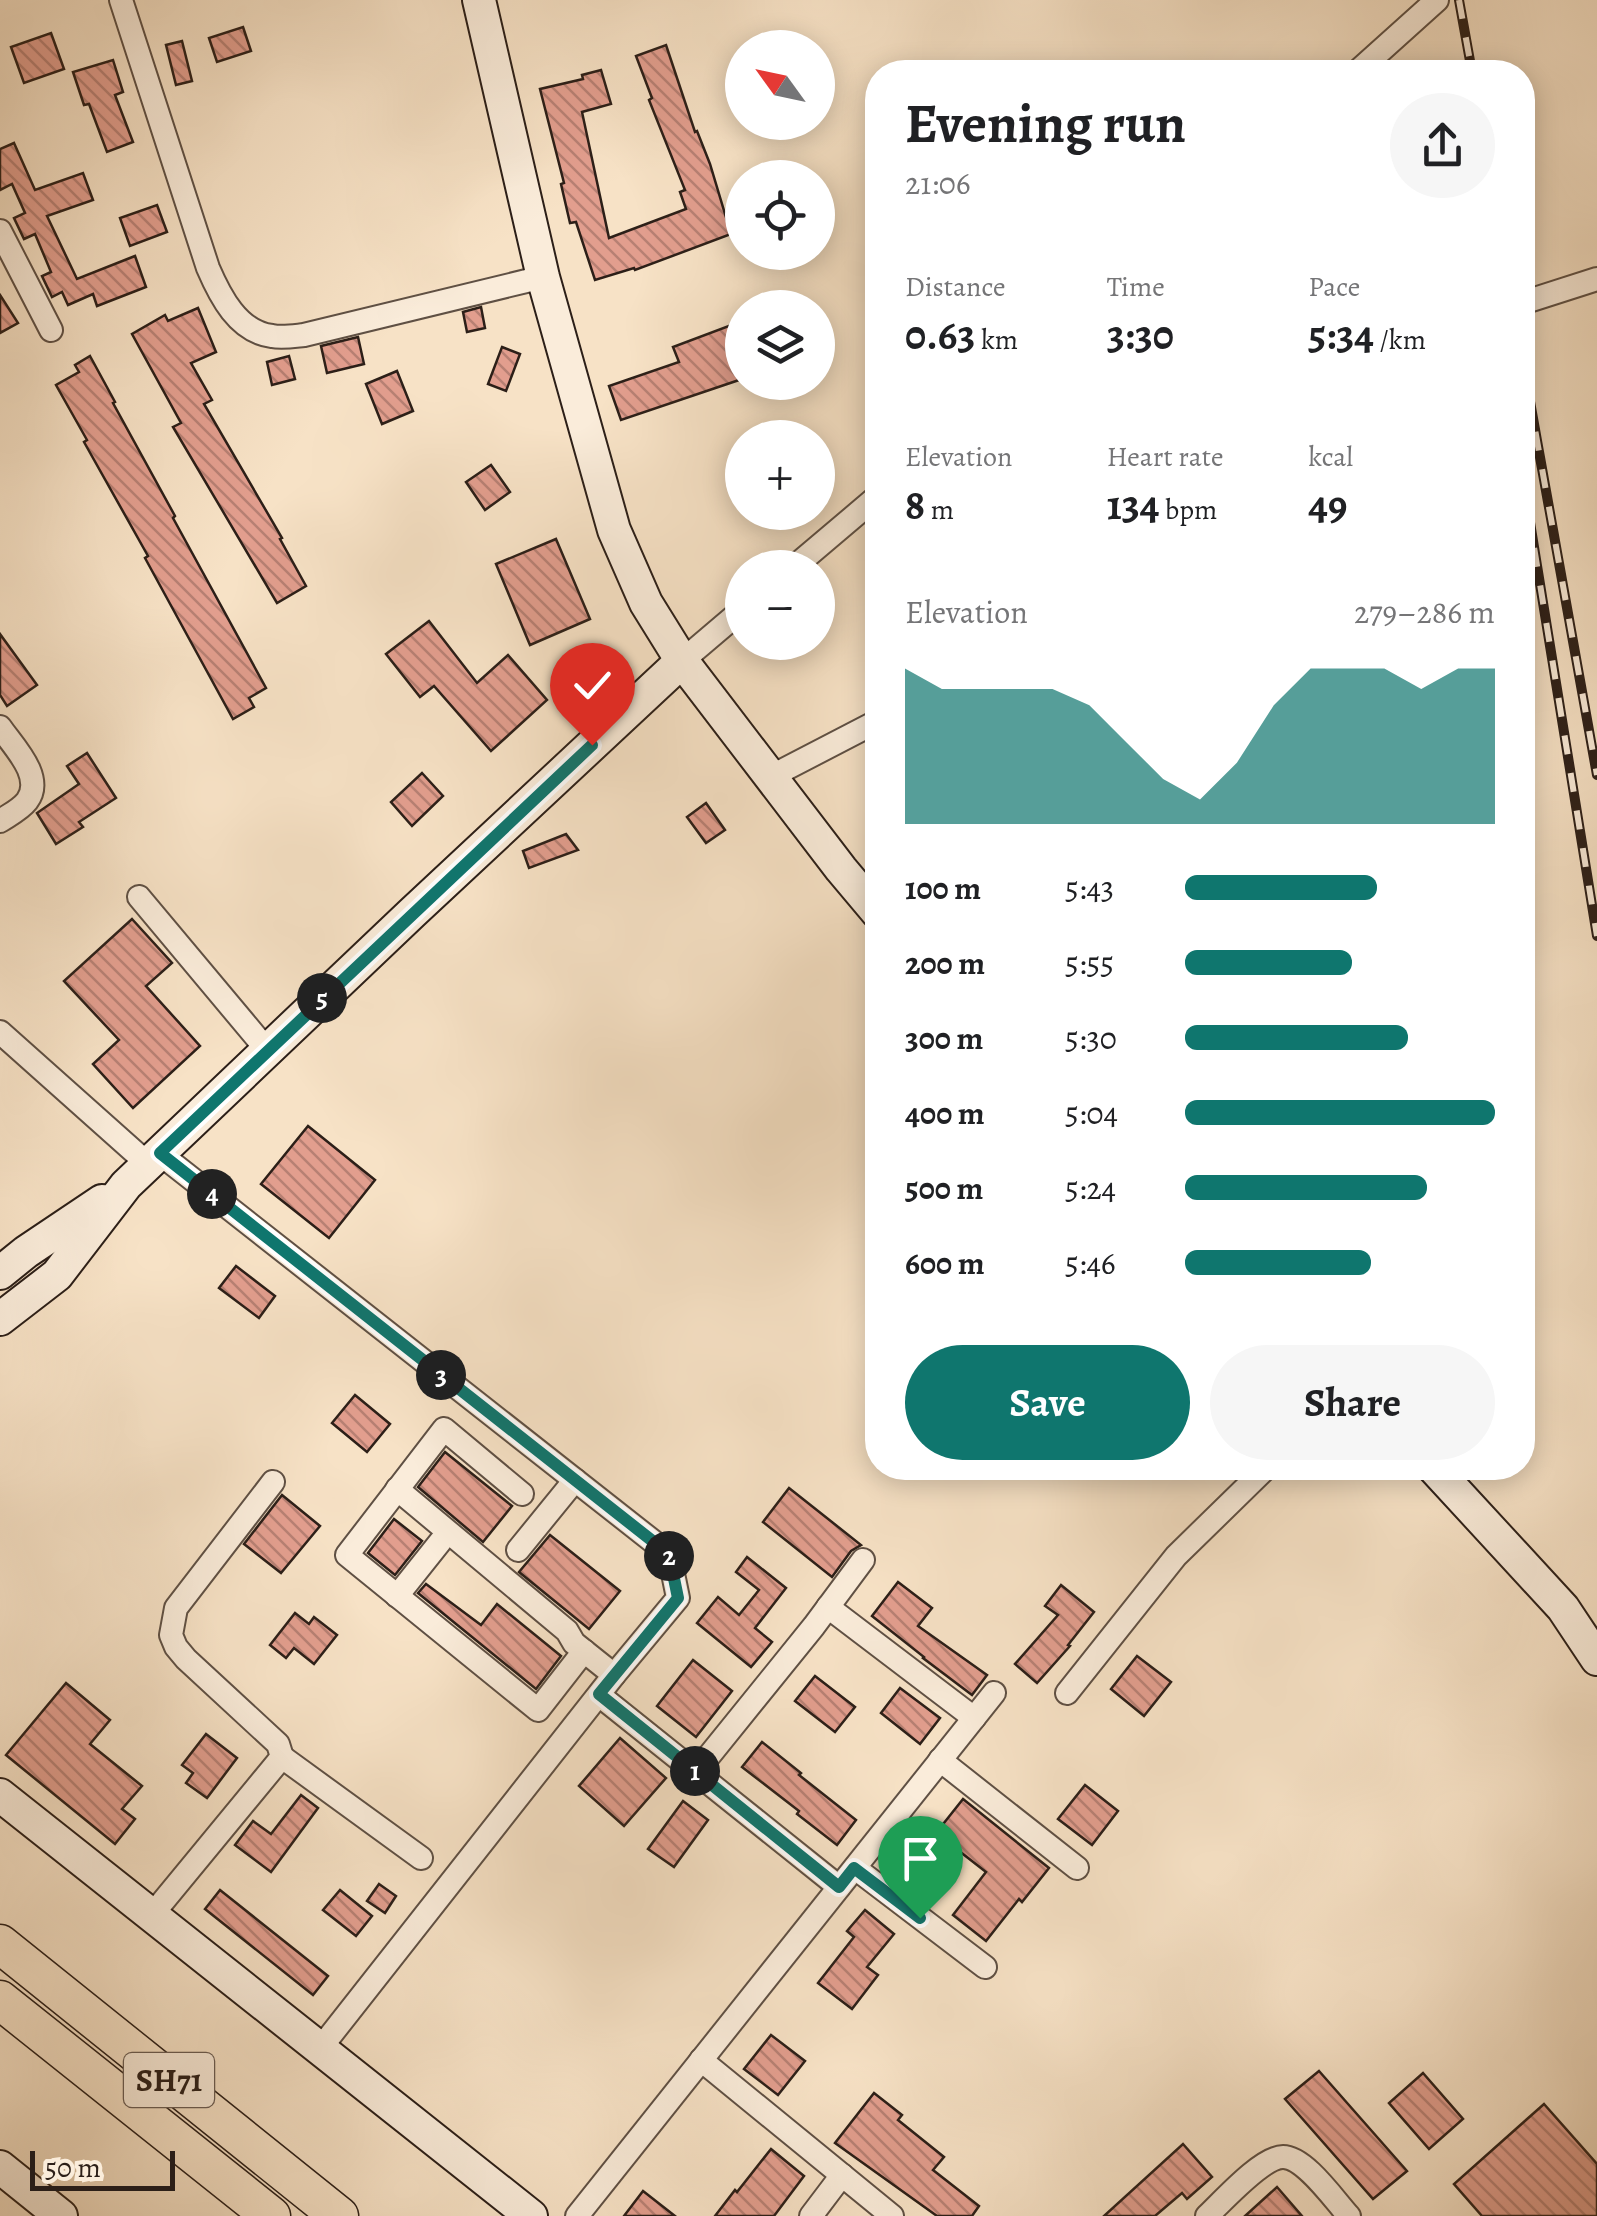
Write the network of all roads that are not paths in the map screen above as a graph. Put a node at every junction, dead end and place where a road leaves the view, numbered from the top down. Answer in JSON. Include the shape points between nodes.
{"nodes":[{"id":1,"x":121,"y":0,"type":"edge"},
{"id":2,"x":479,"y":0,"type":"edge"},
{"id":3,"x":1437,"y":0,"type":"edge"},
{"id":4,"x":1370,"y":60,"type":"edge"},
{"id":5,"x":0,"y":230,"type":"edge"},
{"id":6,"x":543,"y":277,"type":"junction"},
{"id":7,"x":1597,"y":279,"type":"edge"},
{"id":8,"x":1535,"y":299,"type":"edge"},
{"id":9,"x":51,"y":330,"type":"dead end"},
{"id":10,"x":865,"y":507,"type":"edge"},
{"id":11,"x":814,"y":550,"type":"edge"},
{"id":12,"x":725,"y":624,"type":"edge"},
{"id":13,"x":682,"y":661,"type":"junction"},
{"id":14,"x":0,"y":727,"type":"edge"},
{"id":15,"x":865,"y":729,"type":"edge"},
{"id":16,"x":770,"y":777,"type":"junction"},
{"id":17,"x":0,"y":821,"type":"edge"},
{"id":18,"x":139,"y":897,"type":"dead end"},
{"id":19,"x":865,"y":898,"type":"edge"},
{"id":20,"x":0,"y":1032,"type":"edge"},
{"id":21,"x":267,"y":1050,"type":"junction"},
{"id":22,"x":144,"y":1167,"type":"junction"},
{"id":23,"x":0,"y":1273,"type":"edge"},
{"id":24,"x":0,"y":1319,"type":"edge"},
{"id":25,"x":575,"y":1480,"type":"junction"},
{"id":26,"x":1254,"y":1480,"type":"edge"},
{"id":27,"x":1445,"y":1480,"type":"edge"},
{"id":28,"x":272,"y":1482,"type":"dead end"},
{"id":29,"x":393,"y":1494,"type":"junction"},
{"id":30,"x":522,"y":1494,"type":"dead end"},
{"id":31,"x":440,"y":1542,"type":"junction"},
{"id":32,"x":518,"y":1550,"type":"dead end"},
{"id":33,"x":862,"y":1560,"type":"dead end"},
{"id":34,"x":397,"y":1596,"type":"junction"},
{"id":35,"x":828,"y":1607,"type":"junction"},
{"id":36,"x":579,"y":1647,"type":"junction"},
{"id":37,"x":1597,"y":1659,"type":"edge"},
{"id":38,"x":614,"y":1674,"type":"junction"},
{"id":39,"x":994,"y":1693,"type":"dead end"},
{"id":40,"x":1067,"y":1693,"type":"dead end"},
{"id":41,"x":599,"y":1694,"type":"junction"},
{"id":42,"x":974,"y":1718,"type":"junction"},
{"id":43,"x":282,"y":1757,"type":"junction"},
{"id":44,"x":940,"y":1760,"type":"junction"},
{"id":45,"x":696,"y":1772,"type":"junction"},
{"id":46,"x":0,"y":1795,"type":"edge"},
{"id":47,"x":421,"y":1858,"type":"dead end"},
{"id":48,"x":854,"y":1868,"type":"junction"},
{"id":49,"x":1077,"y":1868,"type":"dead end"},
{"id":50,"x":839,"y":1887,"type":"junction"},
{"id":51,"x":151,"y":1916,"type":"junction"},
{"id":52,"x":0,"y":1944,"type":"edge"},
{"id":53,"x":986,"y":1967,"type":"dead end"},
{"id":54,"x":0,"y":2000,"type":"edge"},
{"id":55,"x":319,"y":2050,"type":"junction"},
{"id":56,"x":701,"y":2060,"type":"junction"},
{"id":57,"x":0,"y":2168,"type":"edge"},
{"id":58,"x":842,"y":2175,"type":"junction"},
{"id":59,"x":60,"y":2216,"type":"edge"},
{"id":60,"x":272,"y":2216,"type":"edge"},
{"id":61,"x":339,"y":2216,"type":"edge"},
{"id":62,"x":531,"y":2216,"type":"edge"},
{"id":63,"x":576,"y":2216,"type":"edge"},
{"id":64,"x":811,"y":2216,"type":"edge"},
{"id":65,"x":892,"y":2216,"type":"edge"},
{"id":66,"x":1207,"y":2216,"type":"edge"},
{"id":67,"x":1349,"y":2216,"type":"edge"}],
"edges":[{"from":1,"to":6,"type":"street","via":[[208,268],[242,322],[274,337],[304,335]]},
{"from":2,"to":6,"type":"street"},
{"from":3,"to":4,"type":"street"},
{"from":5,"to":9,"type":"street"},
{"from":6,"to":13,"type":"street","via":[[614,530],[646,603]]},
{"from":7,"to":8,"type":"street"},
{"from":10,"to":11,"type":"street"},
{"from":12,"to":13,"type":"street"},
{"from":13,"to":16,"type":"street"},
{"from":13,"to":21,"type":"street"},
{"from":14,"to":17,"type":"street","via":[[29,769],[33,789]]},
{"from":15,"to":16,"type":"street"},
{"from":16,"to":19,"type":"street"},
{"from":18,"to":21,"type":"street"},
{"from":20,"to":22,"type":"street"},
{"from":21,"to":22,"type":"street"},
{"from":22,"to":23,"type":"street"},
{"from":22,"to":24,"type":"street","via":[[57,1275]]},
{"from":22,"to":25,"type":"street"},
{"from":25,"to":32,"type":"street"},
{"from":25,"to":38,"type":"street","via":[[669,1554],[678,1598]]},
{"from":26,"to":40,"type":"street","via":[[1176,1556]]},
{"from":27,"to":37,"type":"street","via":[[1563,1608]]},
{"from":28,"to":43,"type":"street","via":[[176,1608],[172,1635],[186,1658],[278,1744]]},
{"from":29,"to":30,"type":"street","via":[[444,1429]]},
{"from":29,"to":31,"type":"street"},
{"from":29,"to":34,"type":"street","via":[[347,1555]]},
{"from":29,"to":36,"type":"street","via":[[568,1631]]},
{"from":31,"to":34,"type":"street"},
{"from":31,"to":36,"type":"street","via":[[559,1641]]},
{"from":33,"to":35,"type":"street"},
{"from":34,"to":36,"type":"street","via":[[538,1710]]},
{"from":35,"to":42,"type":"street"},
{"from":35,"to":45,"type":"street"},
{"from":36,"to":38,"type":"street"},
{"from":38,"to":41,"type":"street"},
{"from":39,"to":42,"type":"street"},
{"from":41,"to":45,"type":"street"},
{"from":41,"to":55,"type":"street"},
{"from":42,"to":44,"type":"street"},
{"from":43,"to":47,"type":"street"},
{"from":43,"to":51,"type":"street"},
{"from":44,"to":48,"type":"street"},
{"from":44,"to":49,"type":"street"},
{"from":45,"to":50,"type":"street"},
{"from":46,"to":51,"type":"street"},
{"from":48,"to":50,"type":"street"},
{"from":48,"to":53,"type":"street"},
{"from":50,"to":56,"type":"street"},
{"from":51,"to":55,"type":"street"},
{"from":52,"to":61,"type":"main road","number":"SH71"},
{"from":54,"to":60,"type":"main road","number":"SH71"},
{"from":55,"to":62,"type":"street"},
{"from":56,"to":58,"type":"street"},
{"from":56,"to":63,"type":"street"},
{"from":57,"to":59,"type":"street"},
{"from":58,"to":64,"type":"street"},
{"from":58,"to":65,"type":"street"},
{"from":66,"to":67,"type":"street","via":[[1267,2162],[1283,2158],[1312,2174]]}]}
